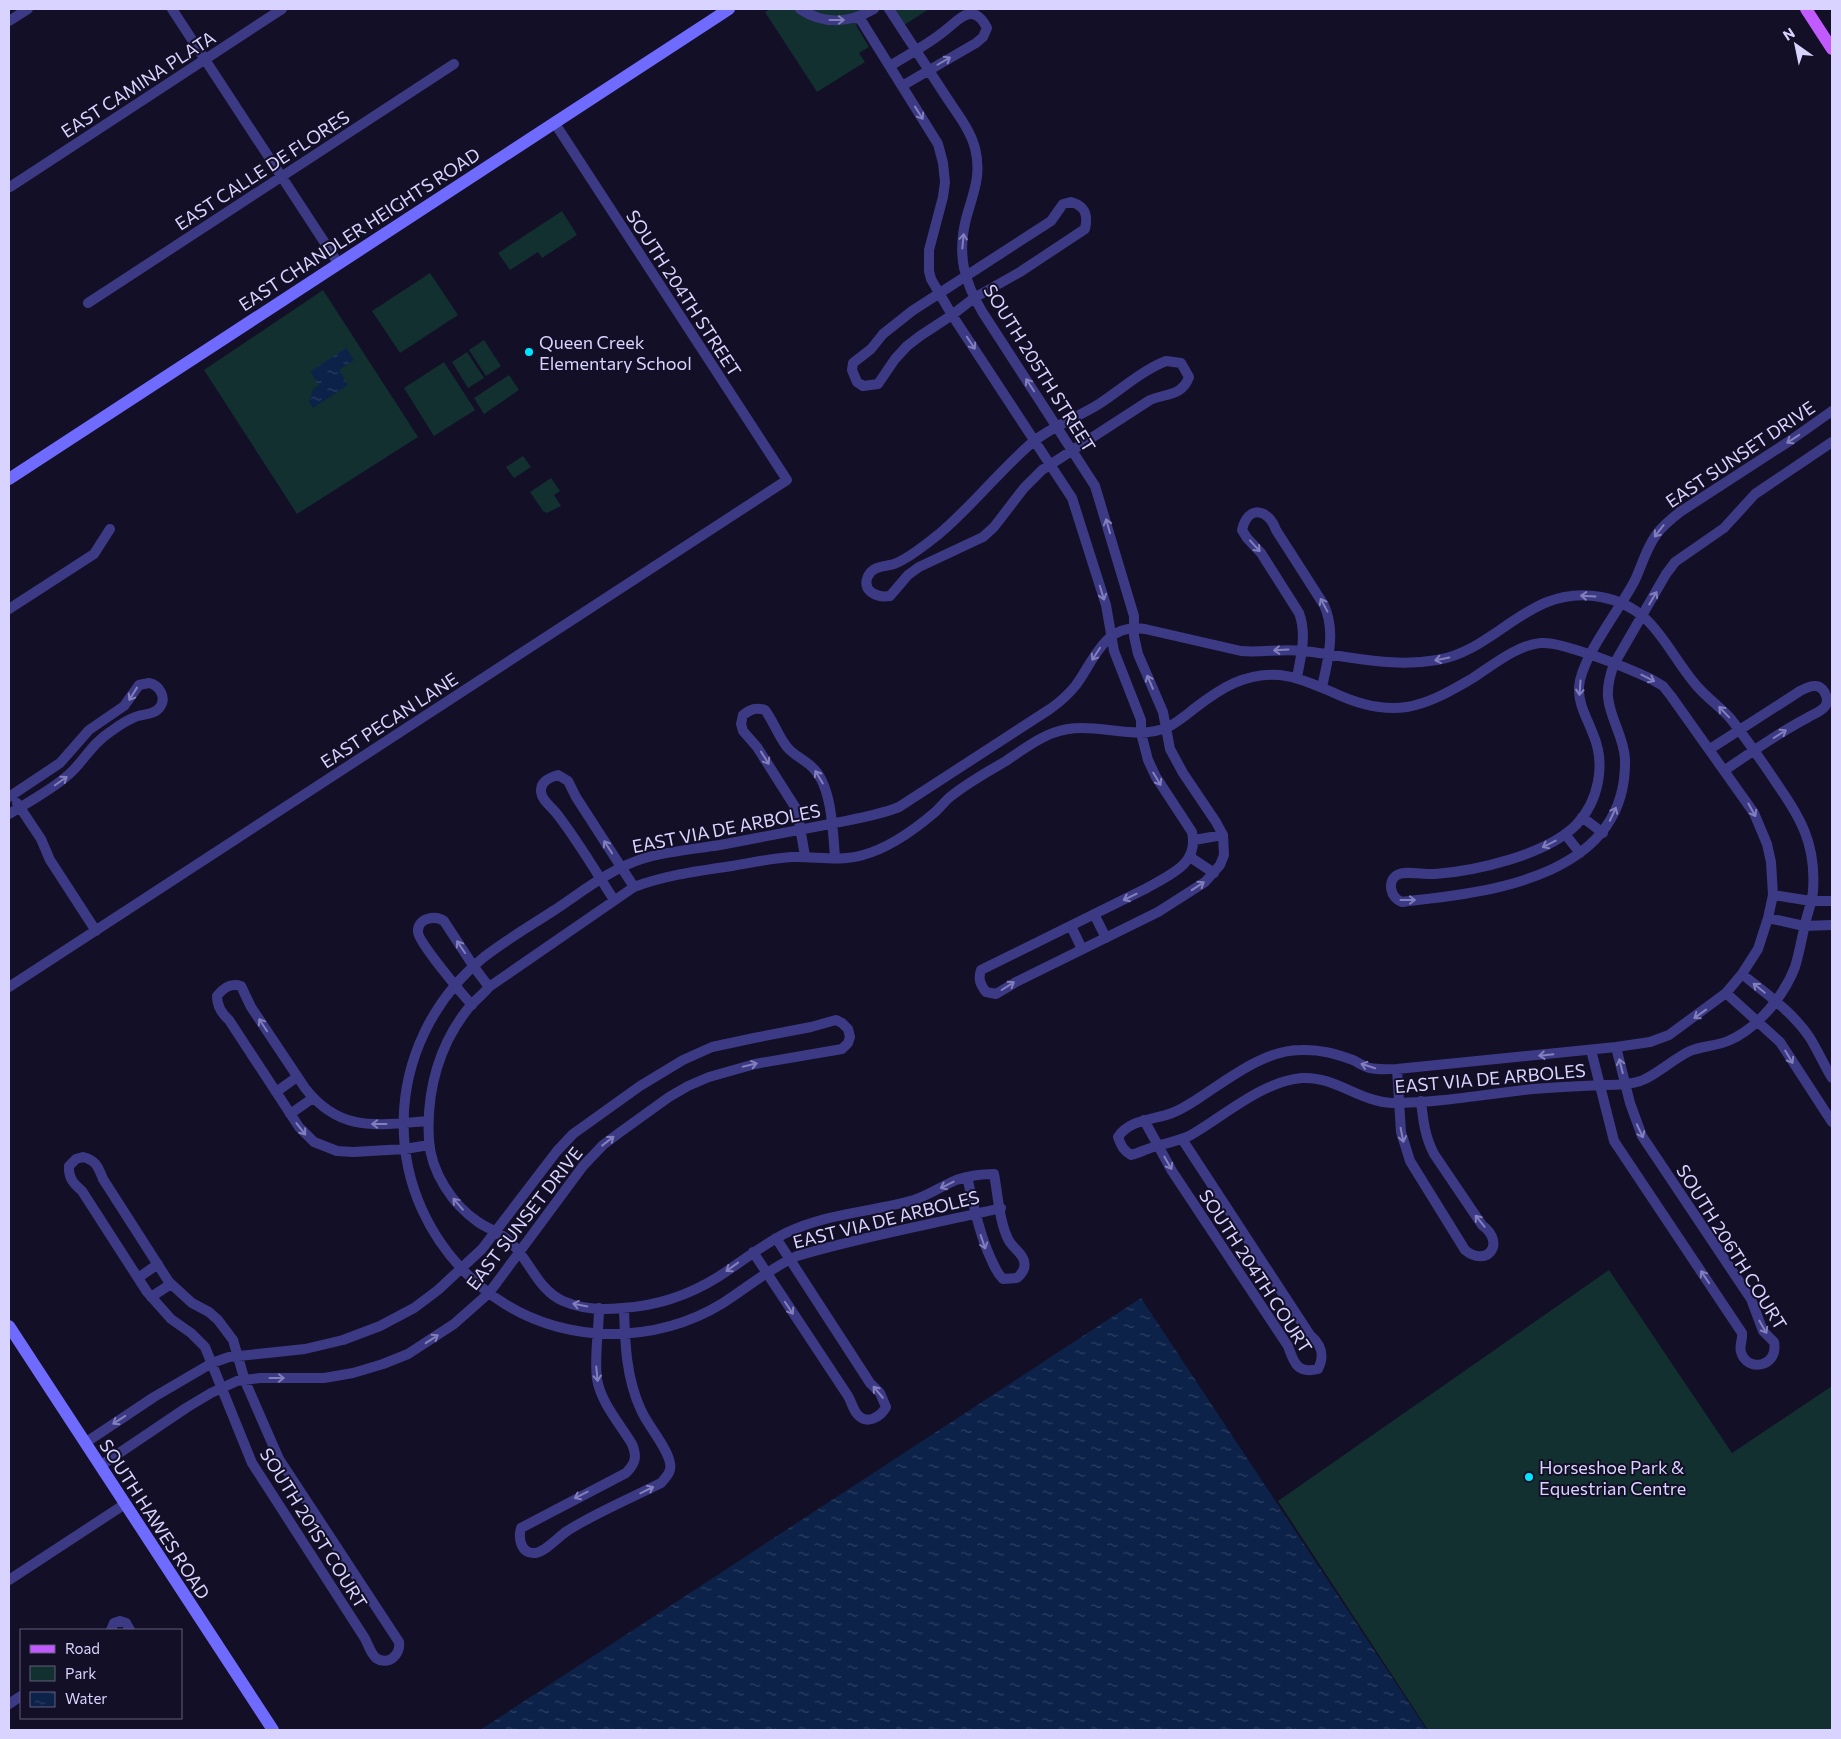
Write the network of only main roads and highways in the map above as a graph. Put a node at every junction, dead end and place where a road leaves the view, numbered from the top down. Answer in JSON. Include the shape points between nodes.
{"nodes":[{"id":1,"x":729,"y":9,"type":"edge"},
{"id":2,"x":1806,"y":9,"type":"edge"},
{"id":3,"x":1832,"y":49,"type":"edge"},
{"id":4,"x":9,"y":479,"type":"edge"},
{"id":5,"x":9,"y":1326,"type":"edge"},
{"id":6,"x":273,"y":1730,"type":"edge"}],
"edges":[{"from":1,"to":4,"type":"main road","name":"EAST CHANDLER HEIGHTS ROAD"},
{"from":2,"to":3,"type":"main road"},
{"from":5,"to":6,"type":"main road","name":"SOUTH HAWES ROAD"}]}
